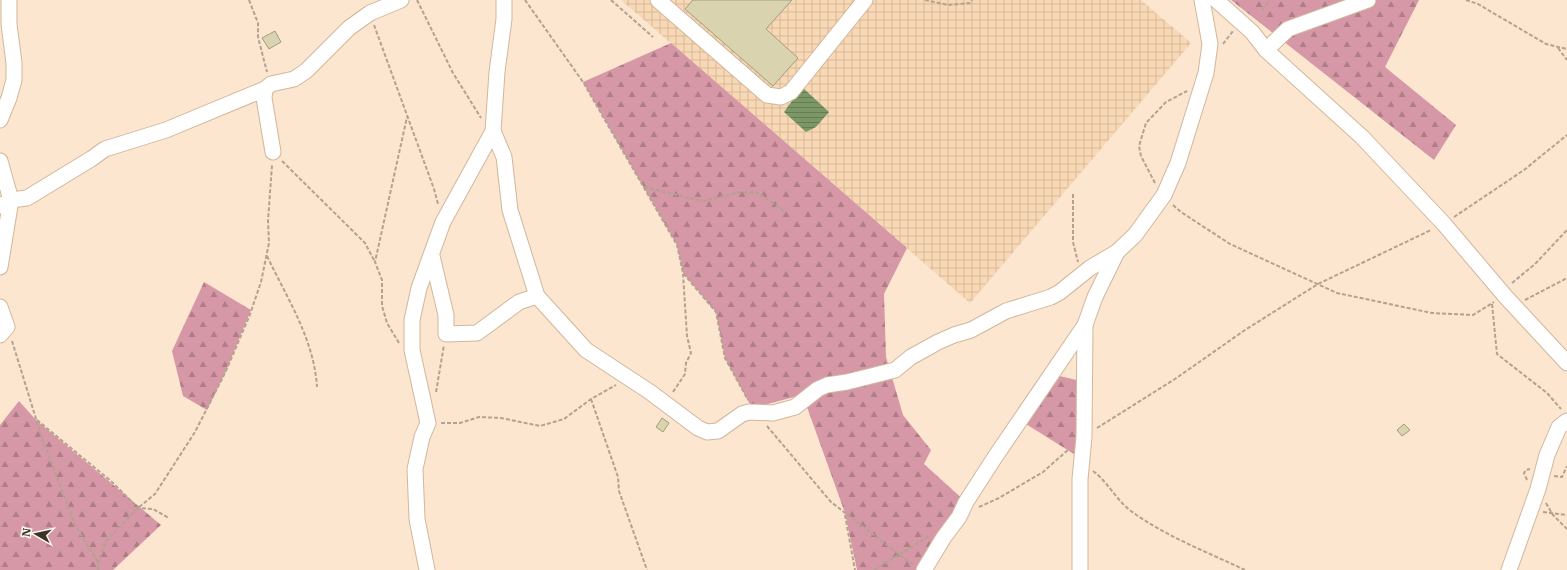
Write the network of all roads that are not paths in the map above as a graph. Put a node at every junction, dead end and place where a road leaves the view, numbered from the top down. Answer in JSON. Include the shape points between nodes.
{"nodes":[{"id":1,"x":9,"y":0,"type":"edge"},
{"id":2,"x":401,"y":0,"type":"edge"},
{"id":3,"x":504,"y":0,"type":"edge"},
{"id":4,"x":658,"y":0,"type":"edge"},
{"id":5,"x":865,"y":0,"type":"edge"},
{"id":6,"x":1202,"y":0,"type":"edge"},
{"id":7,"x":1216,"y":0,"type":"edge"},
{"id":8,"x":1368,"y":0,"type":"edge"},
{"id":9,"x":1266,"y":50,"type":"junction"},
{"id":10,"x":268,"y":87,"type":"junction"},
{"id":11,"x":0,"y":120,"type":"edge"},
{"id":12,"x":493,"y":131,"type":"junction"},
{"id":13,"x":273,"y":152,"type":"road end"},
{"id":14,"x":0,"y":161,"type":"edge"},
{"id":15,"x":5,"y":203,"type":"edge"},
{"id":16,"x":1117,"y":252,"type":"junction"},
{"id":17,"x":432,"y":256,"type":"junction"},
{"id":18,"x":0,"y":267,"type":"edge"},
{"id":19,"x":537,"y":296,"type":"junction"},
{"id":20,"x":0,"y":307,"type":"edge"},
{"id":21,"x":1085,"y":325,"type":"junction"},
{"id":22,"x":4,"y":331,"type":"edge"},
{"id":23,"x":1567,"y":363,"type":"edge"},
{"id":24,"x":1564,"y":415,"type":"edge"},
{"id":25,"x":919,"y":568,"type":"edge"},
{"id":26,"x":427,"y":570,"type":"edge"},
{"id":27,"x":1080,"y":570,"type":"edge"},
{"id":28,"x":1509,"y":570,"type":"edge"}],
"edges":[{"from":1,"to":11,"type":"street","via":[[14,80]]},
{"from":2,"to":10,"type":"street","via":[[370,13],[349,28],[306,71],[294,79]]},
{"from":3,"to":12,"type":"street"},
{"from":4,"to":5,"type":"street","via":[[767,94],[781,97],[791,92]]},
{"from":6,"to":16,"type":"street","via":[[1210,44],[1202,83],[1178,163],[1164,195],[1135,234]]},
{"from":7,"to":9,"type":"street","via":[[1252,32]]},
{"from":8,"to":9,"type":"street","via":[[1288,29]]},
{"from":9,"to":23,"type":"street","via":[[1362,138],[1444,224],[1502,293]]},
{"from":10,"to":13,"type":"street","via":[[264,98]]},
{"from":10,"to":15,"type":"street","via":[[166,130],[105,149],[27,198]]},
{"from":12,"to":17,"type":"street","via":[[443,222]]},
{"from":12,"to":19,"type":"street","via":[[504,157],[510,210]]},
{"from":14,"to":15,"type":"street"},
{"from":15,"to":18,"type":"street"},
{"from":16,"to":19,"type":"street","via":[[1051,297],[1006,311],[971,330],[938,342],[911,357],[895,370],[827,385],[794,407],[783,411],[755,411],[742,414],[718,431],[707,432],[586,350]]},
{"from":16,"to":21,"type":"street","via":[[1095,297]]},
{"from":17,"to":19,"type":"street","via":[[446,315],[446,334],[477,333],[519,302]]},
{"from":17,"to":26,"type":"street","via":[[419,288],[412,320],[412,350],[428,423],[414,469],[417,519]]},
{"from":20,"to":22,"type":"street"},
{"from":21,"to":25,"type":"street","via":[[994,457],[959,517]]},
{"from":21,"to":27,"type":"street"},
{"from":24,"to":28,"type":"street"}]}
